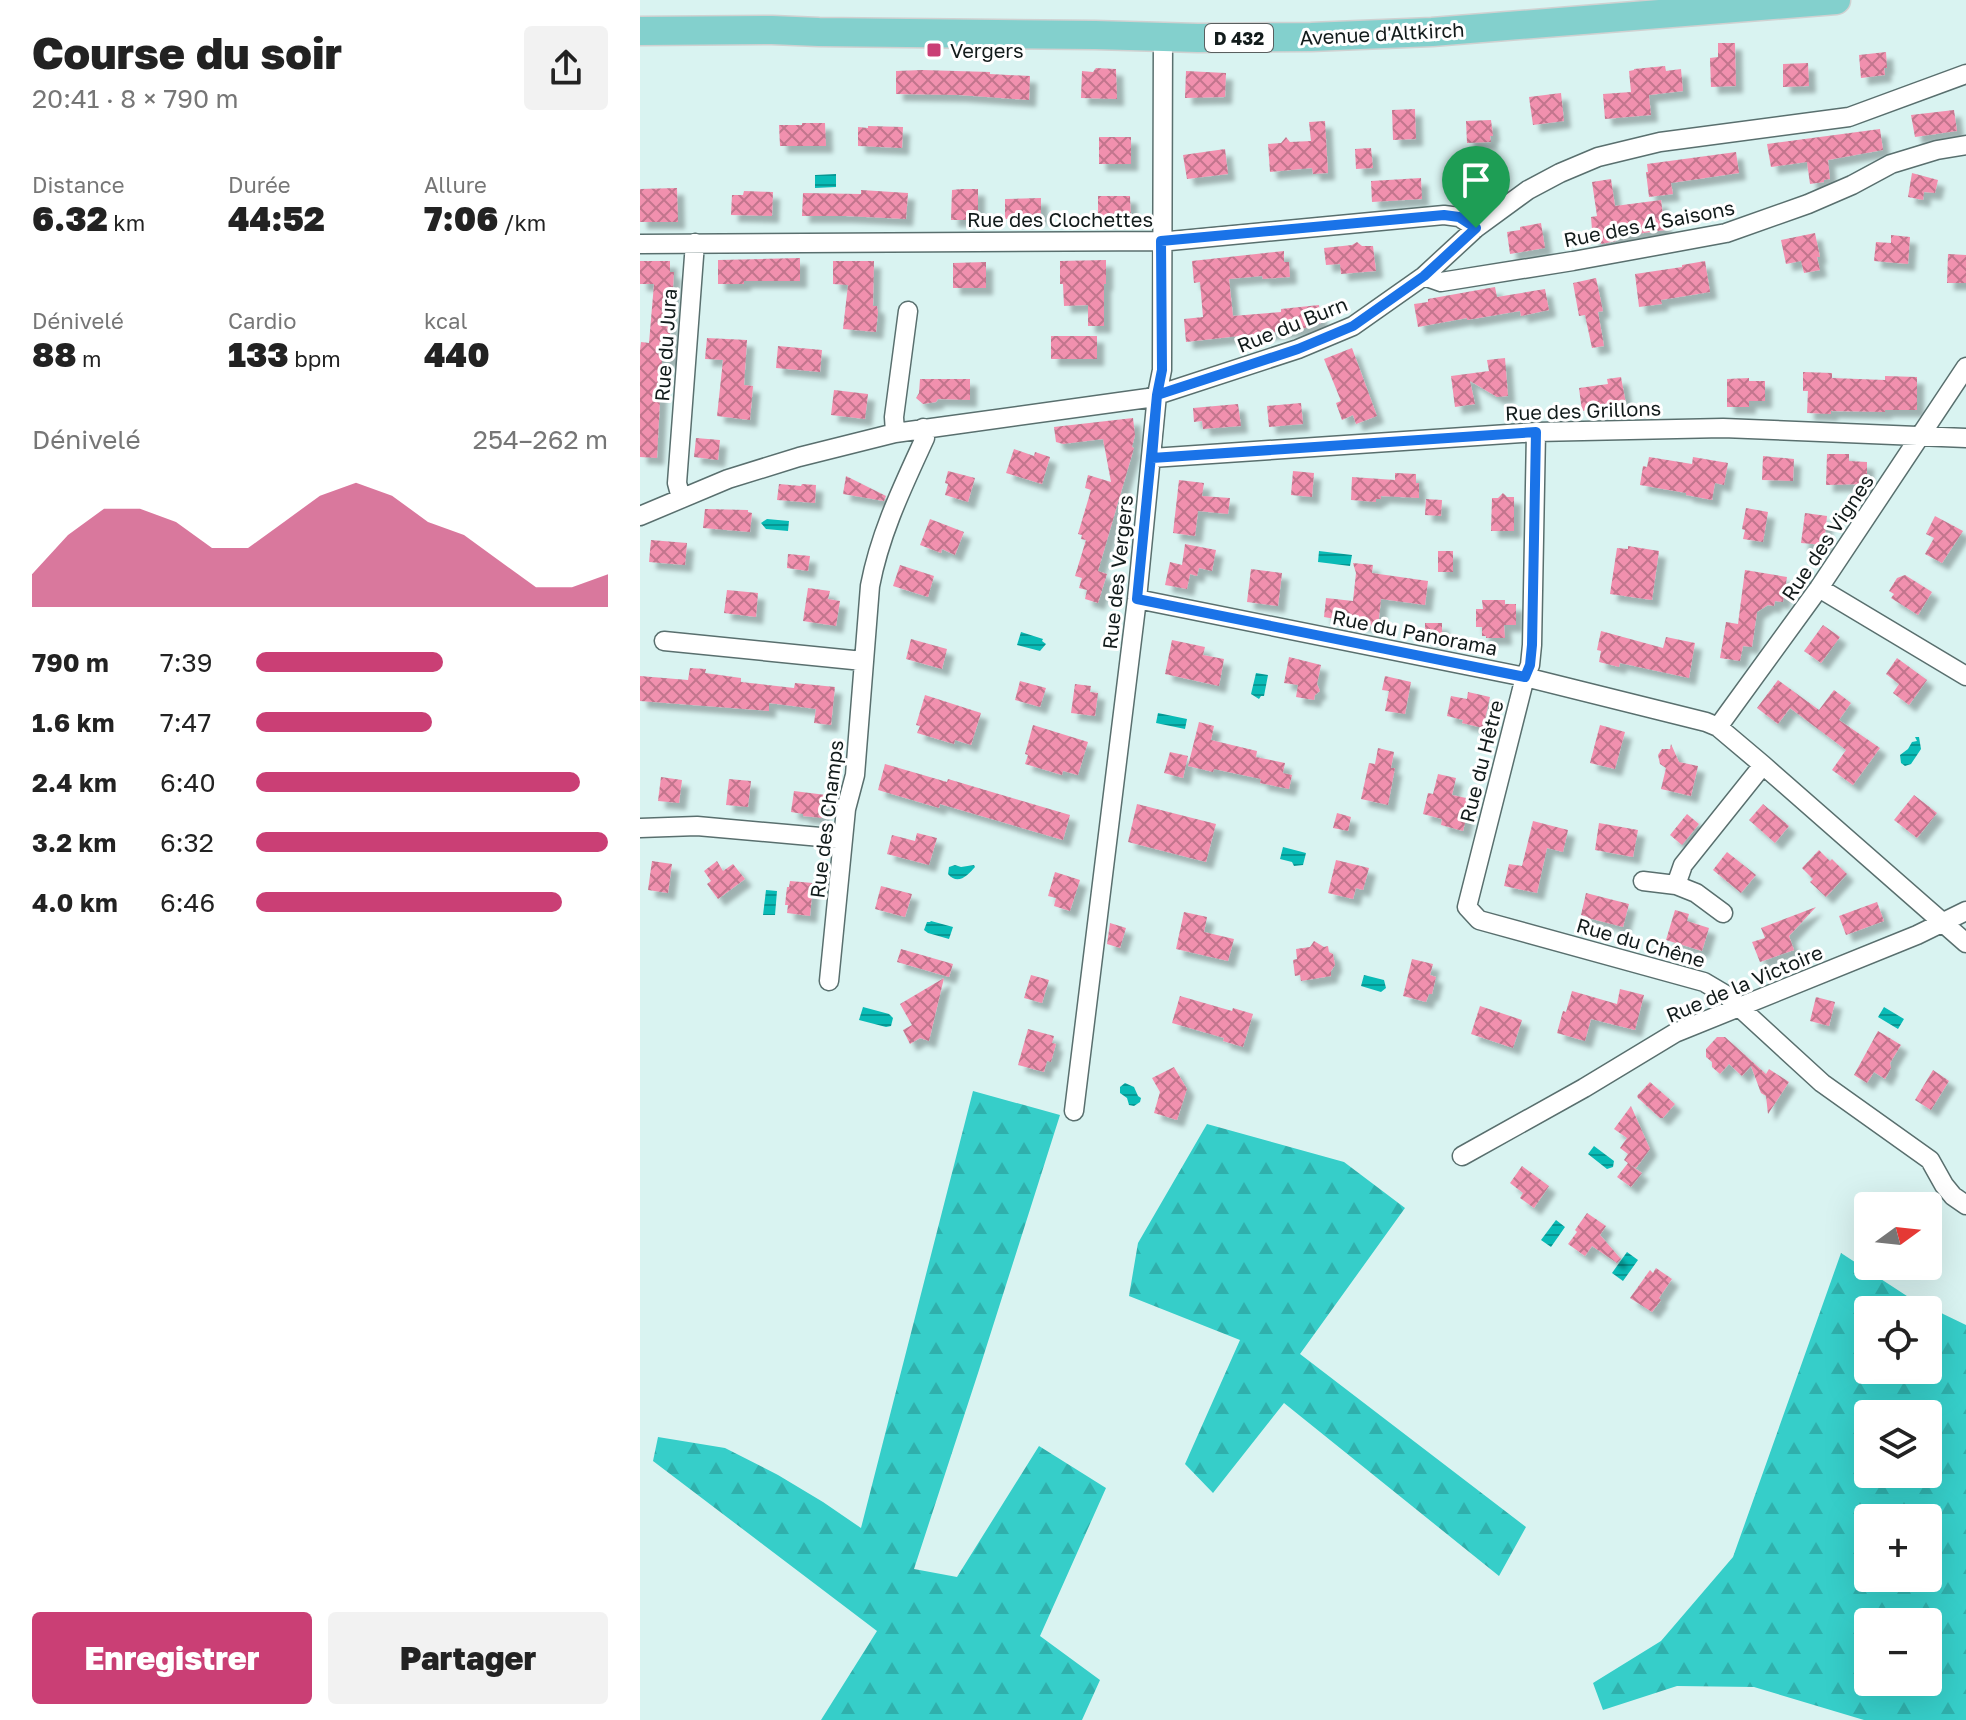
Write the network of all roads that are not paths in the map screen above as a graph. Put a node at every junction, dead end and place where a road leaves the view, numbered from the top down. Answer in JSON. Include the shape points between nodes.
{"nodes":[{"id":1,"x":1836,"y":0,"type":"edge"},
{"id":2,"x":640,"y":31,"type":"edge"},
{"id":3,"x":1163,"y":36,"type":"junction"},
{"id":4,"x":1966,"y":74,"type":"edge"},
{"id":5,"x":1966,"y":145,"type":"edge"},
{"id":6,"x":1476,"y":228,"type":"junction"},
{"id":7,"x":1161,"y":241,"type":"junction"},
{"id":8,"x":695,"y":243,"type":"junction"},
{"id":9,"x":640,"y":244,"type":"edge"},
{"id":10,"x":1424,"y":276,"type":"junction"},
{"id":11,"x":908,"y":311,"type":"dead end"},
{"id":12,"x":1966,"y":367,"type":"edge"},
{"id":13,"x":1157,"y":395,"type":"junction"},
{"id":14,"x":923,"y":428,"type":"junction"},
{"id":15,"x":1536,"y":432,"type":"junction"},
{"id":16,"x":895,"y":433,"type":"junction"},
{"id":17,"x":1921,"y":436,"type":"junction"},
{"id":18,"x":1966,"y":438,"type":"edge"},
{"id":19,"x":1152,"y":458,"type":"junction"},
{"id":20,"x":681,"y":498,"type":"junction"},
{"id":21,"x":640,"y":516,"type":"edge"},
{"id":22,"x":1819,"y":588,"type":"junction"},
{"id":23,"x":1137,"y":599,"type":"junction"},
{"id":24,"x":664,"y":641,"type":"dead end"},
{"id":25,"x":863,"y":661,"type":"junction"},
{"id":26,"x":1966,"y":676,"type":"edge"},
{"id":27,"x":1525,"y":677,"type":"junction"},
{"id":28,"x":1718,"y":727,"type":"junction"},
{"id":29,"x":1763,"y":765,"type":"junction"},
{"id":30,"x":640,"y":828,"type":"edge"},
{"id":31,"x":843,"y":839,"type":"junction"},
{"id":32,"x":1643,"y":881,"type":"dead end"},
{"id":33,"x":1676,"y":885,"type":"junction"},
{"id":34,"x":1467,"y":907,"type":"joint"},
{"id":35,"x":1966,"y":911,"type":"edge"},
{"id":36,"x":1723,"y":913,"type":"dead end"},
{"id":37,"x":1943,"y":924,"type":"junction"},
{"id":38,"x":1966,"y":943,"type":"edge"},
{"id":39,"x":829,"y":981,"type":"dead end"},
{"id":40,"x":1739,"y":1007,"type":"junction"},
{"id":41,"x":1074,"y":1111,"type":"dead end"},
{"id":42,"x":1462,"y":1156,"type":"dead end"},
{"id":43,"x":1966,"y":1205,"type":"edge"}],
"edges":[{"from":1,"to":3,"type":"main road","name":"Avenue d'Altkirch","number":"D 432","via":[[1432,32]]},
{"from":2,"to":3,"type":"main road","name":"Avenue d'Altkirch","number":"D 432"},
{"from":3,"to":7,"type":"street","name":"Rue des Vergers"},
{"from":4,"to":6,"type":"street","name":"Rue du Burn","via":[[1849,117],[1660,142],[1598,157],[1528,190]]},
{"from":5,"to":10,"type":"street","name":"Rue des 4 Saisons","via":[[1891,164],[1808,204],[1726,233],[1441,282]]},
{"from":6,"to":7,"type":"street","name":"Rue des Clochettes","via":[[1444,215]]},
{"from":6,"to":10,"type":"street","name":"Rue du Burn"},
{"from":7,"to":8,"type":"street","name":"Rue des Clochettes"},
{"from":7,"to":13,"type":"street","name":"Rue des Vergers","via":[[1162,370]]},
{"from":8,"to":9,"type":"street","name":"Rue des Clochettes"},
{"from":8,"to":20,"type":"street","name":"Rue du Jura","via":[[677,483]]},
{"from":10,"to":13,"type":"street","name":"Rue du Burn","via":[[1353,326]]},
{"from":11,"to":16,"type":"street"},
{"from":12,"to":17,"type":"street","name":"Rue des Vignes"},
{"from":13,"to":14,"type":"street","name":"Rue du Burn"},
{"from":13,"to":19,"type":"street","name":"Rue des Vergers"},
{"from":14,"to":16,"type":"street","name":"Rue du Burn"},
{"from":14,"to":25,"type":"street","name":"Rue des Champs","via":[[925,438],[875,560]]},
{"from":15,"to":17,"type":"street","name":"Rue des Grillons","via":[[1723,428]]},
{"from":15,"to":19,"type":"street","name":"Rue des Grillons"},
{"from":15,"to":27,"type":"street","name":"Rue du Hêtre","via":[[1532,645]]},
{"from":16,"to":20,"type":"street","name":"Rue du Burn","via":[[799,457]]},
{"from":17,"to":18,"type":"street","name":"Rue des Grillons"},
{"from":17,"to":22,"type":"street","name":"Rue des Vignes"},
{"from":19,"to":23,"type":"street","name":"Rue des Vergers"},
{"from":20,"to":21,"type":"street","name":"Rue du Burn"},
{"from":22,"to":26,"type":"street"},
{"from":22,"to":28,"type":"street","name":"Rue des Vignes"},
{"from":23,"to":27,"type":"street","name":"Rue du Panorama"},
{"from":23,"to":41,"type":"street","name":"Rue des Vergers"},
{"from":24,"to":25,"type":"street"},
{"from":25,"to":31,"type":"street","name":"Rue des Champs","via":[[855,775]]},
{"from":27,"to":28,"type":"street","name":"Rue du Panorama"},
{"from":27,"to":34,"type":"street","name":"Rue du Hêtre"},
{"from":28,"to":29,"type":"street","name":"Rue du Panorama"},
{"from":29,"to":33,"type":"street","via":[[1683,865]]},
{"from":29,"to":37,"type":"street","name":"Rue du Panorama"},
{"from":30,"to":31,"type":"street","via":[[697,826]]},
{"from":31,"to":39,"type":"street","name":"Rue des Champs"},
{"from":32,"to":33,"type":"street"},
{"from":33,"to":36,"type":"street"},
{"from":34,"to":40,"type":"street","name":"Rue du Chêne","via":[[1479,920],[1704,982]]},
{"from":35,"to":37,"type":"street","name":"Rue de la Victoire"},
{"from":37,"to":38,"type":"street","name":"Rue du Panorama"},
{"from":37,"to":40,"type":"street","name":"Rue de la Victoire"},
{"from":40,"to":42,"type":"street","name":"Rue de la Victoire","via":[[1675,1033]]},
{"from":40,"to":43,"type":"street","name":"Rue du Chêne","via":[[1822,1083],[1930,1160],[1944,1185]]}]}
